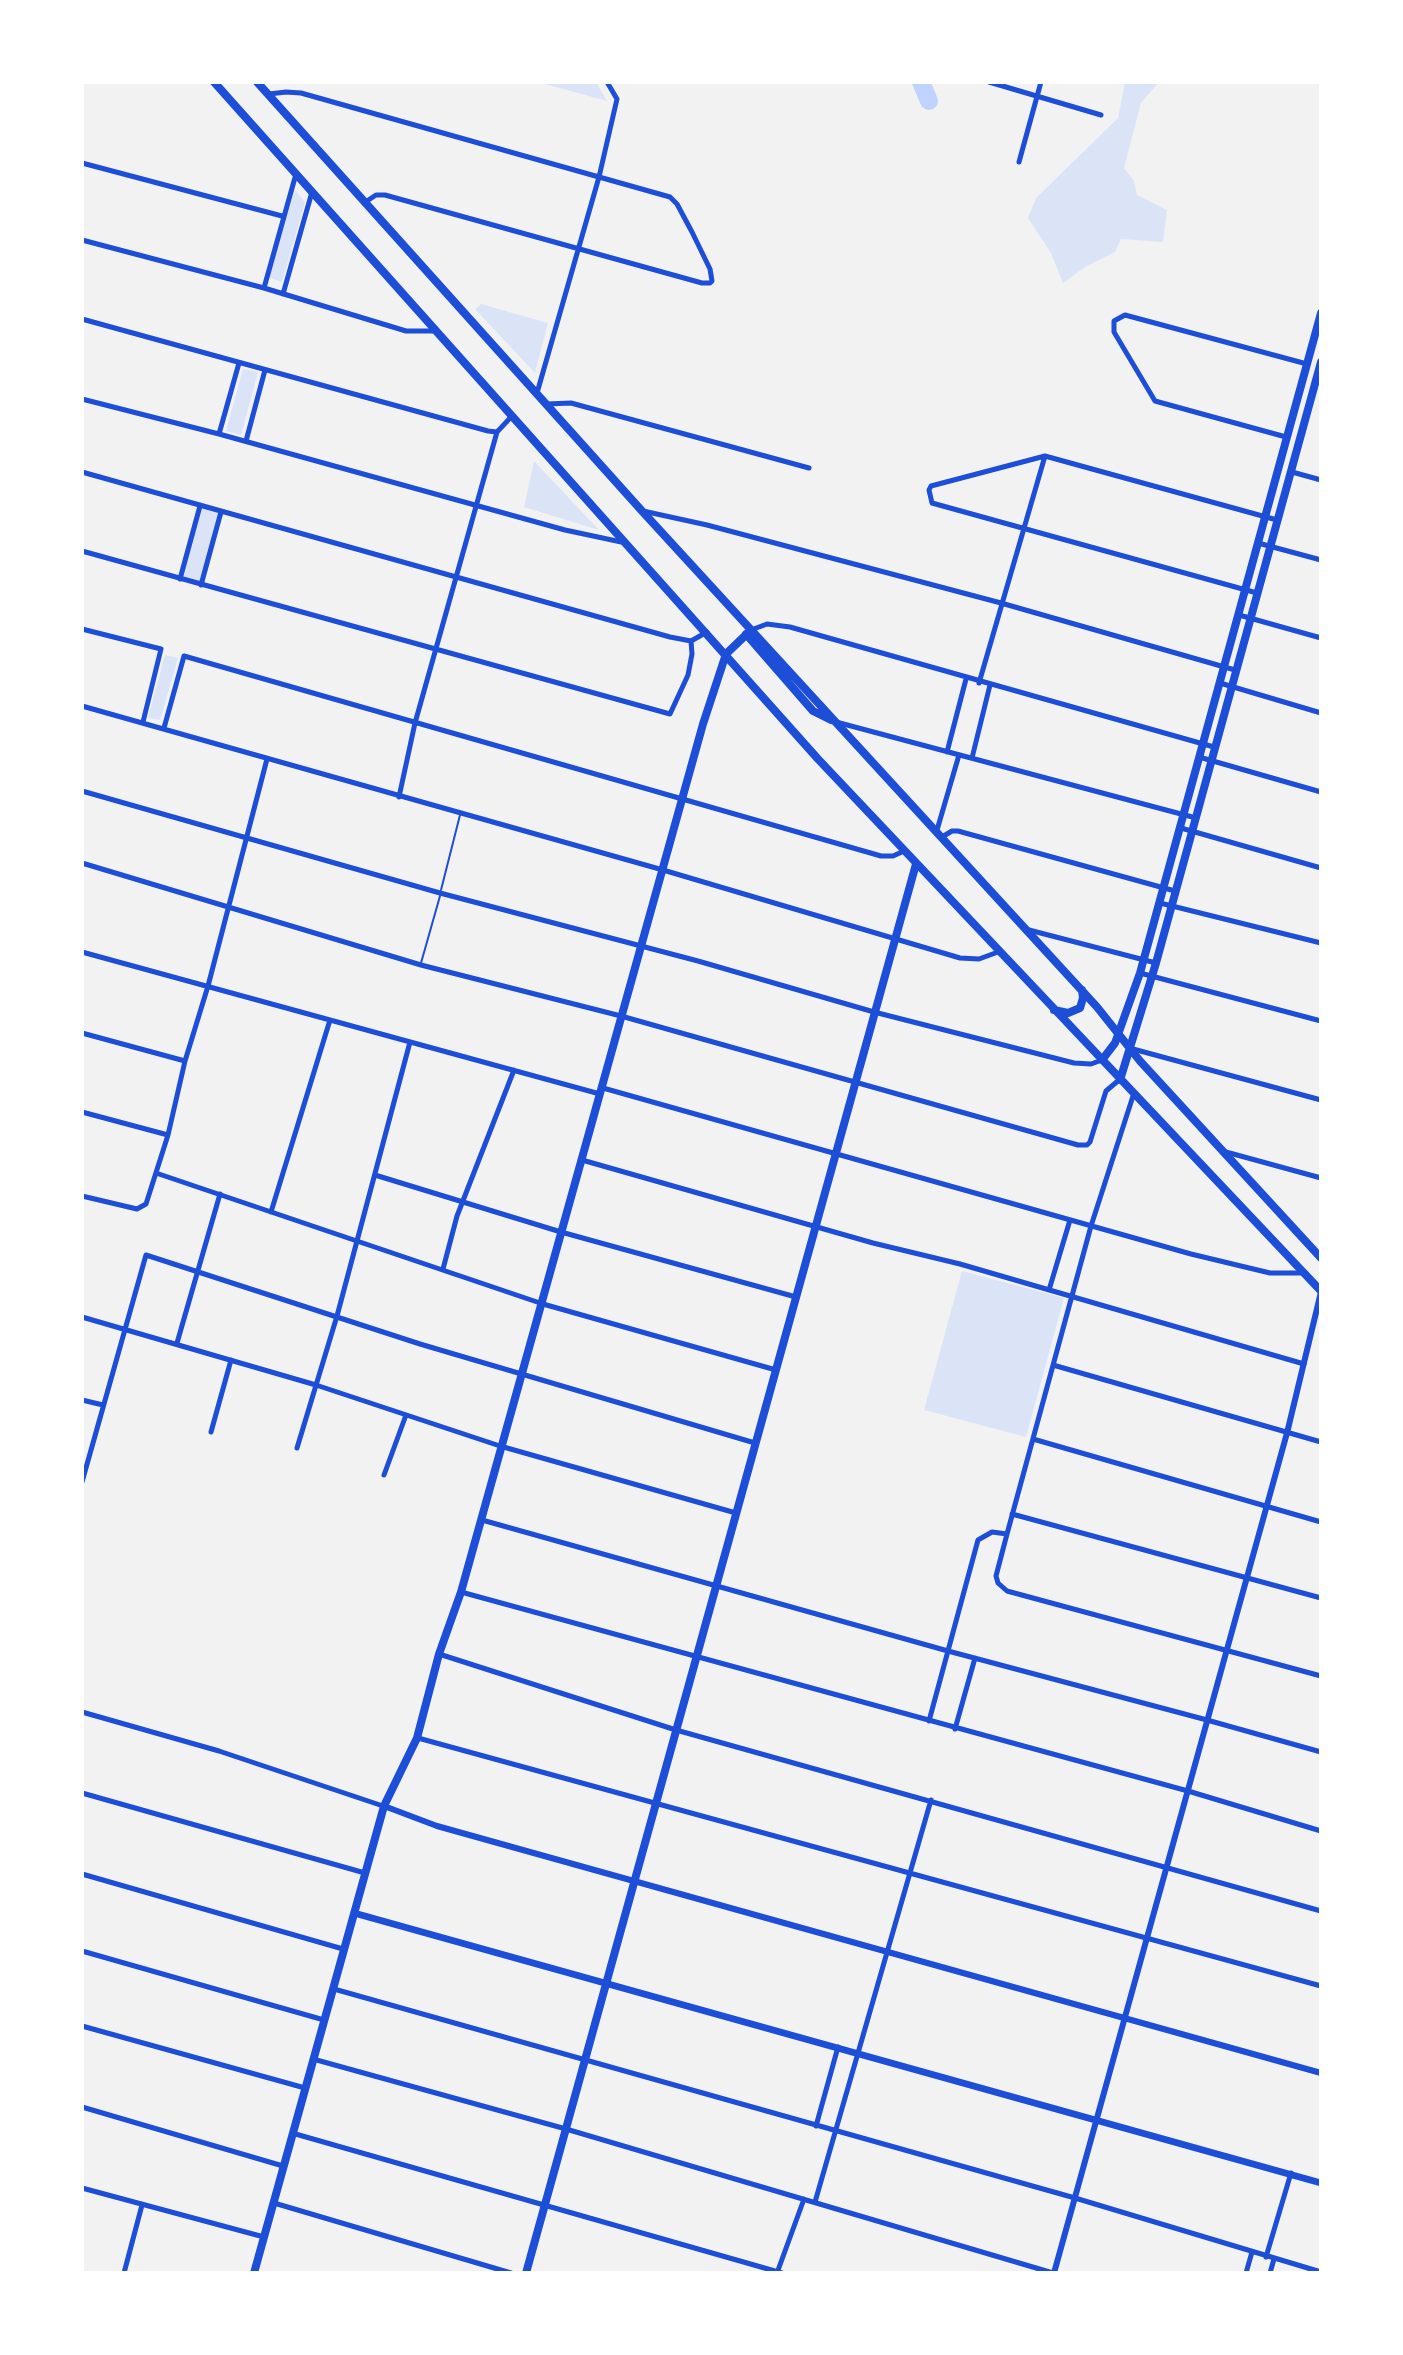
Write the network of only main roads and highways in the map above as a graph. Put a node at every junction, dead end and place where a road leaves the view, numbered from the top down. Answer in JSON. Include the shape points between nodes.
{"nodes":[{"id":1,"x":214,"y":82,"type":"edge"},
{"id":2,"x":257,"y":82,"type":"edge"},
{"id":3,"x":1321,"y":313,"type":"edge"},
{"id":4,"x":1321,"y":362,"type":"edge"},
{"id":5,"x":1301,"y":383,"type":"junction"},
{"id":6,"x":1318,"y":387,"type":"edge"},
{"id":7,"x":748,"y":632,"type":"junction"},
{"id":8,"x":726,"y":654,"type":"junction"},
{"id":9,"x":916,"y":864,"type":"junction"},
{"id":10,"x":1082,"y":990,"type":"junction"},
{"id":11,"x":1053,"y":1010,"type":"junction"},
{"id":12,"x":1118,"y":1035,"type":"junction"},
{"id":13,"x":1130,"y":1049,"type":"junction"},
{"id":14,"x":1102,"y":1060,"type":"junction"},
{"id":15,"x":1120,"y":1080,"type":"junction"},
{"id":16,"x":1321,"y":1258,"type":"edge"},
{"id":17,"x":1321,"y":1292,"type":"edge"},
{"id":18,"x":354,"y":1913,"type":"junction"},
{"id":19,"x":605,"y":1982,"type":"junction"},
{"id":20,"x":1321,"y":2183,"type":"edge"},
{"id":21,"x":254,"y":2273,"type":"edge"},
{"id":22,"x":526,"y":2273,"type":"edge"}],
"edges":[{"from":1,"to":8,"type":"main road"},
{"from":2,"to":7,"type":"main road"},
{"from":3,"to":5,"type":"main road"},
{"from":4,"to":6,"type":"main road"},
{"from":5,"to":6,"type":"main road"},
{"from":5,"to":12,"type":"main road","via":[[1160,903]]},
{"from":6,"to":13,"type":"main road"},
{"from":7,"to":8,"type":"main road"},
{"from":7,"to":10,"type":"main road","via":[[813,711],[835,722]]},
{"from":8,"to":9,"type":"main road"},
{"from":8,"to":18,"type":"main road","via":[[461,1592],[417,1738],[384,1806]]},
{"from":9,"to":11,"type":"main road"},
{"from":9,"to":19,"type":"main road"},
{"from":10,"to":11,"type":"main road","via":[[1080,1008],[1068,1013]]},
{"from":10,"to":12,"type":"main road"},
{"from":11,"to":14,"type":"main road"},
{"from":12,"to":13,"type":"main road"},
{"from":12,"to":14,"type":"main road"},
{"from":13,"to":15,"type":"main road"},
{"from":13,"to":16,"type":"main road"},
{"from":14,"to":15,"type":"main road"},
{"from":15,"to":17,"type":"main road"},
{"from":18,"to":19,"type":"main road"},
{"from":18,"to":21,"type":"main road"},
{"from":19,"to":20,"type":"main road"},
{"from":19,"to":22,"type":"main road"}]}
